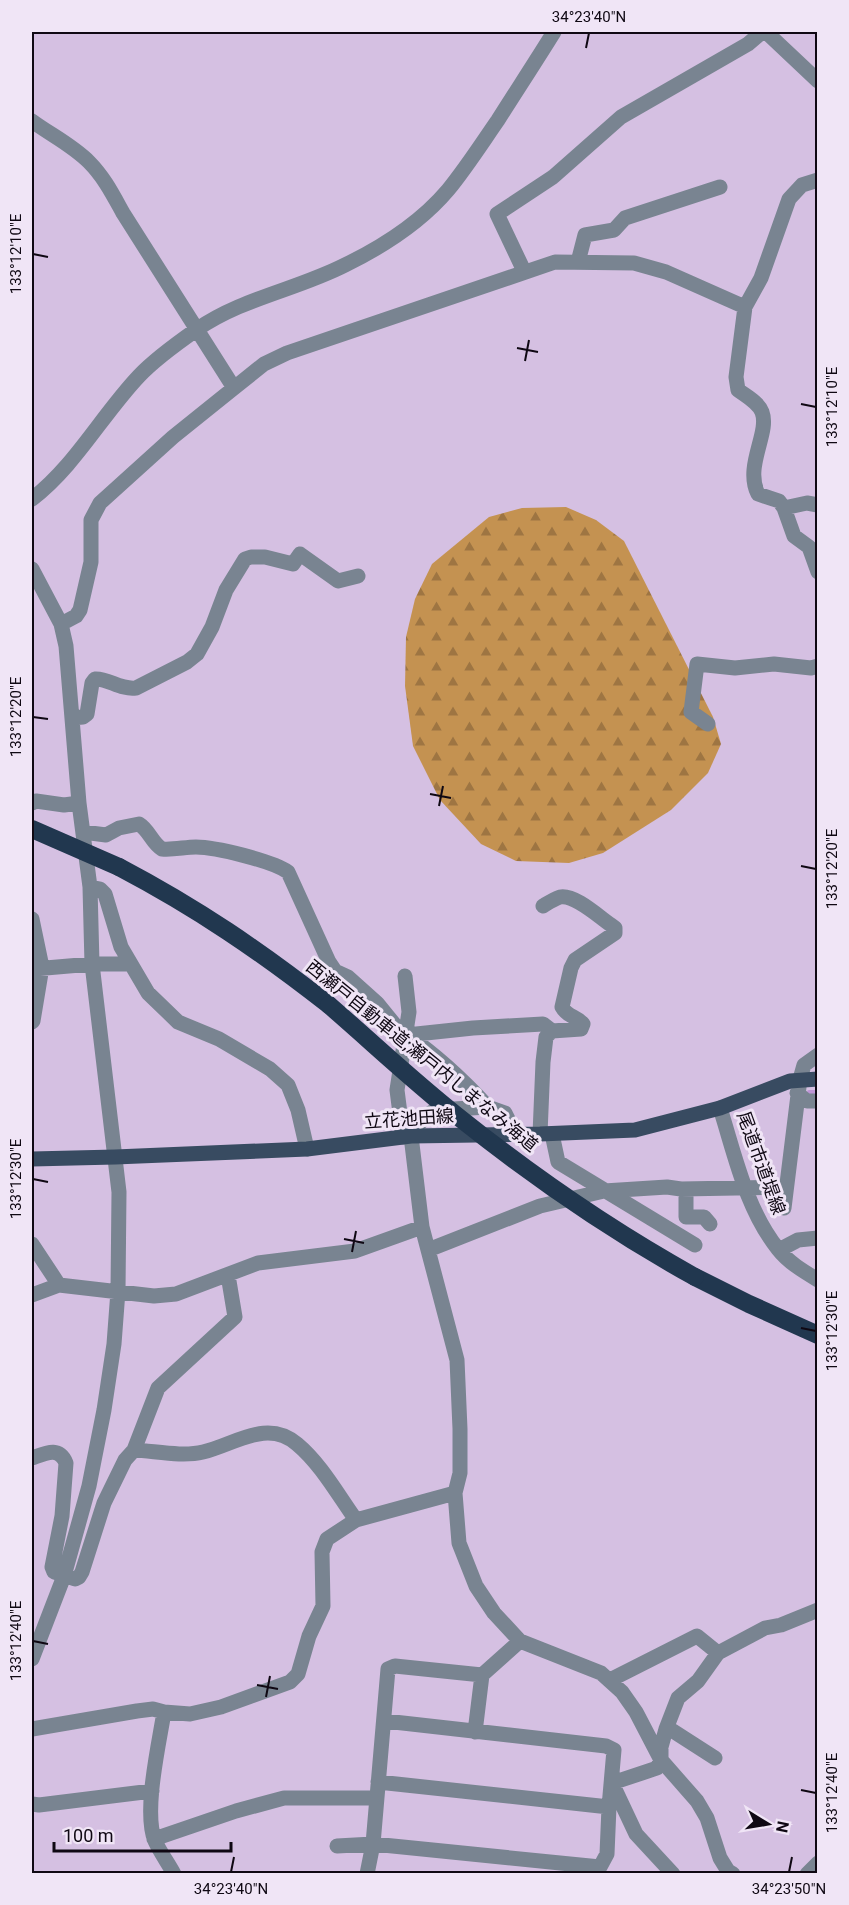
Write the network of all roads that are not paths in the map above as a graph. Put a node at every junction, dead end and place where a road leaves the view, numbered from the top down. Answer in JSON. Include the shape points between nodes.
{"nodes":[{"id":1,"x":554,"y":32,"type":"edge"},
{"id":2,"x":762,"y":32,"type":"edge"},
{"id":3,"x":766,"y":32,"type":"edge"},
{"id":4,"x":818,"y":81,"type":"edge"},
{"id":5,"x":32,"y":121,"type":"edge"},
{"id":6,"x":818,"y":180,"type":"edge"},
{"id":7,"x":720,"y":187,"type":"dead end"},
{"id":8,"x":578,"y":262,"type":"junction"},
{"id":9,"x":524,"y":271,"type":"junction"},
{"id":10,"x":745,"y":307,"type":"junction"},
{"id":11,"x":196,"y":330,"type":"junction"},
{"id":12,"x":234,"y":388,"type":"junction"},
{"id":13,"x":32,"y":500,"type":"edge"},
{"id":14,"x":818,"y":505,"type":"edge"},
{"id":15,"x":784,"y":508,"type":"junction"},
{"id":16,"x":32,"y":569,"type":"edge"},
{"id":17,"x":818,"y":572,"type":"edge"},
{"id":18,"x":358,"y":576,"type":"dead end"},
{"id":19,"x":61,"y":624,"type":"junction"},
{"id":20,"x":818,"y":666,"type":"edge"},
{"id":21,"x":72,"y":718,"type":"junction"},
{"id":22,"x":708,"y":724,"type":"dead end"},
{"id":23,"x":32,"y":802,"type":"edge"},
{"id":24,"x":79,"y":803,"type":"junction"},
{"id":25,"x":32,"y":829,"type":"edge"},
{"id":26,"x":83,"y":832,"type":"junction"},
{"id":27,"x":90,"y":887,"type":"junction"},
{"id":28,"x":543,"y":906,"type":"dead end"},
{"id":29,"x":32,"y":920,"type":"edge"},
{"id":30,"x":92,"y":964,"type":"junction"},
{"id":31,"x":130,"y":964,"type":"junction"},
{"id":32,"x":37,"y":968,"type":"edge"},
{"id":33,"x":405,"y":976,"type":"dead end"},
{"id":34,"x":32,"y":1022,"type":"edge"},
{"id":35,"x":552,"y":1031,"type":"junction"},
{"id":36,"x":407,"y":1035,"type":"junction"},
{"id":37,"x":818,"y":1055,"type":"edge"},
{"id":38,"x":818,"y":1079,"type":"edge"},
{"id":39,"x":798,"y":1086,"type":"junction"},
{"id":40,"x":818,"y":1101,"type":"edge"},
{"id":41,"x":488,"y":1107,"type":"junction"},
{"id":42,"x":720,"y":1108,"type":"junction"},
{"id":43,"x":406,"y":1133,"type":"junction"},
{"id":44,"x":509,"y":1134,"type":"junction"},
{"id":45,"x":546,"y":1134,"type":"junction"},
{"id":46,"x":307,"y":1149,"type":"junction"},
{"id":47,"x":115,"y":1157,"type":"junction"},
{"id":48,"x":32,"y":1159,"type":"edge"},
{"id":49,"x":786,"y":1187,"type":"junction"},
{"id":50,"x":746,"y":1188,"type":"junction"},
{"id":51,"x":681,"y":1190,"type":"junction"},
{"id":52,"x":604,"y":1191,"type":"junction"},
{"id":53,"x":784,"y":1208,"type":"dead end"},
{"id":54,"x":710,"y":1224,"type":"dead end"},
{"id":55,"x":422,"y":1227,"type":"junction"},
{"id":56,"x":818,"y":1238,"type":"edge"},
{"id":57,"x":32,"y":1244,"type":"edge"},
{"id":58,"x":695,"y":1245,"type":"dead end"},
{"id":59,"x":428,"y":1250,"type":"junction"},
{"id":60,"x":779,"y":1250,"type":"junction"},
{"id":61,"x":228,"y":1275,"type":"junction"},
{"id":62,"x":818,"y":1280,"type":"edge"},
{"id":63,"x":59,"y":1285,"type":"junction"},
{"id":64,"x":118,"y":1291,"type":"junction"},
{"id":65,"x":32,"y":1295,"type":"edge"},
{"id":66,"x":818,"y":1335,"type":"edge"},
{"id":67,"x":134,"y":1450,"type":"junction"},
{"id":68,"x":32,"y":1458,"type":"edge"},
{"id":69,"x":455,"y":1493,"type":"junction"},
{"id":70,"x":357,"y":1520,"type":"junction"},
{"id":71,"x":64,"y":1576,"type":"junction"},
{"id":72,"x":818,"y":1610,"type":"edge"},
{"id":73,"x":520,"y":1641,"type":"junction"},
{"id":74,"x":718,"y":1653,"type":"junction"},
{"id":75,"x":32,"y":1659,"type":"edge"},
{"id":76,"x":482,"y":1675,"type":"junction"},
{"id":77,"x":610,"y":1680,"type":"junction"},
{"id":78,"x":164,"y":1712,"type":"junction"},
{"id":79,"x":385,"y":1720,"type":"junction"},
{"id":80,"x":32,"y":1729,"type":"edge"},
{"id":81,"x":666,"y":1729,"type":"junction"},
{"id":82,"x":475,"y":1732,"type":"junction"},
{"id":83,"x":715,"y":1758,"type":"dead end"},
{"id":84,"x":661,"y":1760,"type":"junction"},
{"id":85,"x":378,"y":1782,"type":"junction"},
{"id":86,"x":612,"y":1783,"type":"junction"},
{"id":87,"x":152,"y":1791,"type":"junction"},
{"id":88,"x":377,"y":1798,"type":"junction"},
{"id":89,"x":32,"y":1804,"type":"edge"},
{"id":90,"x":609,"y":1807,"type":"junction"},
{"id":91,"x":154,"y":1839,"type":"junction"},
{"id":92,"x":373,"y":1844,"type":"junction"},
{"id":93,"x":337,"y":1846,"type":"dead end"},
{"id":94,"x":607,"y":1854,"type":"junction"},
{"id":95,"x":818,"y":1863,"type":"edge"},
{"id":96,"x":727,"y":1873,"type":"edge"},
{"id":97,"x":174,"y":1874,"type":"edge"},
{"id":98,"x":367,"y":1874,"type":"edge"},
{"id":99,"x":604,"y":1874,"type":"edge"},
{"id":100,"x":673,"y":1874,"type":"edge"},
{"id":101,"x":807,"y":1874,"type":"edge"}],
"edges":[{"from":1,"to":11,"type":"street","via":[[472,157],[447,191],[420,217],[344,266],[255,300]]},
{"from":2,"to":9,"type":"street","via":[[748,44],[621,117],[553,177],[497,214]]},
{"from":3,"to":4,"type":"street"},
{"from":5,"to":11,"type":"street","via":[[82,156],[107,184]]},
{"from":6,"to":10,"type":"street","via":[[802,185],[789,199],[761,278]]},
{"from":7,"to":8,"type":"street","via":[[625,218],[614,230],[585,235]]},
{"from":8,"to":9,"type":"street","via":[[555,262]]},
{"from":8,"to":10,"type":"street","via":[[634,263],[666,272]]},
{"from":9,"to":12,"type":"street","via":[[287,353],[264,364]]},
{"from":10,"to":15,"type":"street","via":[[736,377],[738,390],[762,412],[753,485],[758,494],[779,501]]},
{"from":11,"to":12,"type":"street"},
{"from":11,"to":13,"type":"street","via":[[139,376],[64,468]]},
{"from":12,"to":19,"type":"street","via":[[100,503],[91,520],[91,562],[80,610]]},
{"from":14,"to":15,"type":"street"},
{"from":15,"to":17,"type":"street","via":[[794,536],[809,548]]},
{"from":16,"to":19,"type":"street"},
{"from":18,"to":21,"type":"street","via":[[338,581],[300,554],[293,564],[251,556],[245,559],[226,590],[213,627],[197,654],[136,688],[95,679],[87,714]]},
{"from":19,"to":21,"type":"street"},
{"from":20,"to":22,"type":"street","via":[[774,664],[735,668],[697,664],[691,712]]},
{"from":21,"to":24,"type":"street"},
{"from":23,"to":24,"type":"street"},
{"from":24,"to":26,"type":"street"},
{"from":25,"to":66,"type":"highway","name":"西瀬戸自動車道;瀬戸内しまなみ海道","bridge":true,"via":[[119,867],[223,926],[329,1005],[459,1117],[574,1204],[622,1235],[695,1277]]},
{"from":26,"to":27,"type":"street"},
{"from":26,"to":36,"type":"street","via":[[99,836],[139,824],[162,849],[197,847],[282,867],[288,872],[328,962],[363,990]]},
{"from":27,"to":30,"type":"street"},
{"from":27,"to":31,"type":"street","via":[[105,894]]},
{"from":28,"to":35,"type":"street","via":[[568,897],[615,928],[615,933],[575,960],[571,968],[562,1007],[566,1014],[580,1020],[581,1029]]},
{"from":29,"to":32,"type":"street"},
{"from":30,"to":31,"type":"street"},
{"from":30,"to":32,"type":"street"},
{"from":30,"to":47,"type":"street"},
{"from":31,"to":46,"type":"street","via":[[148,993],[178,1022],[270,1069],[288,1086]]},
{"from":32,"to":34,"type":"street"},
{"from":33,"to":36,"type":"street","via":[[410,1012]]},
{"from":35,"to":36,"type":"street","via":[[543,1024]]},
{"from":35,"to":45,"type":"street","via":[[546,1037],[543,1062]]},
{"from":36,"to":41,"type":"street"},
{"from":36,"to":43,"type":"street","via":[[397,1090]]},
{"from":37,"to":39,"type":"street","via":[[804,1065]]},
{"from":38,"to":39,"type":"main road","name":"立花池田線"},
{"from":39,"to":40,"type":"street","via":[[807,1101]]},
{"from":39,"to":42,"type":"main road","name":"立花池田線","via":[[790,1081]]},
{"from":39,"to":49,"type":"street"},
{"from":41,"to":43,"type":"street","via":[[436,1110]]},
{"from":41,"to":44,"type":"street","via":[[505,1113]]},
{"from":42,"to":45,"type":"main road","name":"立花池田線","via":[[635,1130]]},
{"from":42,"to":50,"type":"street","name":"尾道市道堤線"},
{"from":43,"to":44,"type":"main road","name":"立花池田線"},
{"from":43,"to":46,"type":"main road","name":"立花池田線"},
{"from":43,"to":55,"type":"street"},
{"from":44,"to":45,"type":"main road","name":"立花池田線"},
{"from":45,"to":52,"type":"street","via":[[558,1162]]},
{"from":46,"to":47,"type":"main road","name":"立花池田線"},
{"from":47,"to":48,"type":"main road","name":"立花池田線"},
{"from":47,"to":64,"type":"street","via":[[119,1192]]},
{"from":49,"to":50,"type":"street"},
{"from":49,"to":53,"type":"street"},
{"from":50,"to":51,"type":"street"},
{"from":50,"to":60,"type":"street","name":"尾道市道堤線","via":[[761,1225]]},
{"from":51,"to":52,"type":"street","via":[[667,1187]]},
{"from":51,"to":54,"type":"street","via":[[688,1200],[686,1217],[704,1217]]},
{"from":52,"to":58,"type":"street"},
{"from":52,"to":59,"type":"street","via":[[540,1206]]},
{"from":55,"to":59,"type":"street"},
{"from":55,"to":61,"type":"street","via":[[355,1251],[258,1263]]},
{"from":56,"to":60,"type":"street","via":[[798,1240]]},
{"from":57,"to":63,"type":"street"},
{"from":59,"to":69,"type":"street","via":[[457,1360],[460,1473]]},
{"from":60,"to":62,"type":"street","name":"尾道市道堤線"},
{"from":61,"to":64,"type":"street","via":[[176,1294],[154,1296]]},
{"from":61,"to":67,"type":"street","via":[[235,1317],[158,1388]]},
{"from":63,"to":64,"type":"street"},
{"from":63,"to":65,"type":"street"},
{"from":64,"to":71,"type":"street","via":[[104,1410]]},
{"from":67,"to":70,"type":"street","via":[[190,1454],[250,1434],[276,1433],[296,1442],[313,1460]]},
{"from":67,"to":71,"type":"street","via":[[104,1503],[79,1577]]},
{"from":68,"to":71,"type":"street","via":[[52,1451],[64,1457],[66,1463],[62,1516],[52,1567]]},
{"from":69,"to":70,"type":"street"},
{"from":69,"to":73,"type":"street","via":[[459,1543],[476,1586]]},
{"from":70,"to":78,"type":"street","via":[[327,1539],[322,1552],[323,1606],[298,1674],[290,1682],[221,1707],[190,1714]]},
{"from":71,"to":75,"type":"street"},
{"from":72,"to":74,"type":"street","via":[[765,1628]]},
{"from":73,"to":76,"type":"street"},
{"from":73,"to":77,"type":"street","via":[[588,1667]]},
{"from":74,"to":77,"type":"street","via":[[697,1636]]},
{"from":74,"to":81,"type":"street","via":[[698,1681],[678,1698]]},
{"from":76,"to":79,"type":"street","via":[[395,1666],[388,1669]]},
{"from":76,"to":82,"type":"street"},
{"from":77,"to":84,"type":"street","via":[[636,1712]]},
{"from":78,"to":80,"type":"street","via":[[137,1711]]},
{"from":78,"to":87,"type":"street"},
{"from":79,"to":82,"type":"street"},
{"from":79,"to":85,"type":"street"},
{"from":81,"to":83,"type":"street"},
{"from":81,"to":84,"type":"street"},
{"from":82,"to":86,"type":"street","via":[[606,1746],[614,1750]]},
{"from":84,"to":86,"type":"street","via":[[657,1768]]},
{"from":84,"to":96,"type":"street","via":[[707,1818]]},
{"from":85,"to":88,"type":"street"},
{"from":85,"to":90,"type":"street"},
{"from":86,"to":90,"type":"street"},
{"from":86,"to":100,"type":"street","via":[[636,1834]]},
{"from":87,"to":89,"type":"street"},
{"from":87,"to":91,"type":"street"},
{"from":88,"to":91,"type":"street","via":[[284,1798]]},
{"from":88,"to":92,"type":"street"},
{"from":90,"to":94,"type":"street"},
{"from":91,"to":97,"type":"street"},
{"from":92,"to":93,"type":"street"},
{"from":92,"to":94,"type":"street","via":[[600,1867]]},
{"from":92,"to":98,"type":"street"},
{"from":94,"to":99,"type":"street","via":[[615,1861]]},
{"from":95,"to":101,"type":"street"}]}
